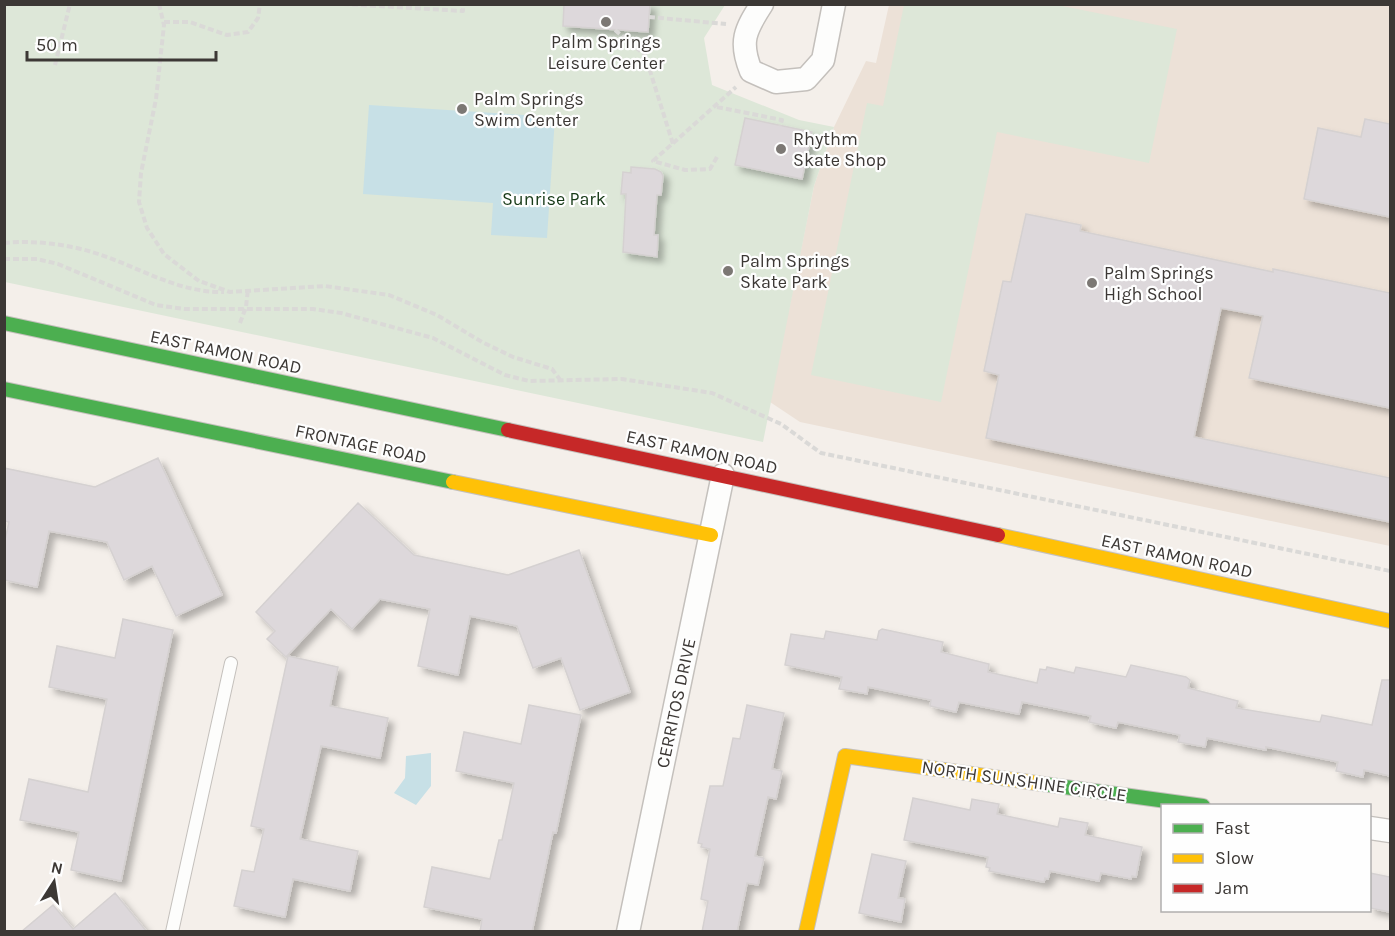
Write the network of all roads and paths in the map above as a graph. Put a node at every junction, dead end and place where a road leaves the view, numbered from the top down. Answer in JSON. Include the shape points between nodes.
{"nodes":[{"id":1,"x":70,"y":4,"type":"edge"},
{"id":2,"x":159,"y":4,"type":"edge"},
{"id":3,"x":260,"y":4,"type":"edge"},
{"id":4,"x":344,"y":4,"type":"edge"},
{"id":5,"x":463,"y":4,"type":"edge"},
{"id":6,"x":762,"y":4,"type":"edge"},
{"id":7,"x":834,"y":4,"type":"edge"},
{"id":8,"x":649,"y":17,"type":"dead end"},
{"id":9,"x":164,"y":22,"type":"junction"},
{"id":10,"x":748,"y":26,"type":"junction"},
{"id":11,"x":615,"y":30,"type":"dead end"},
{"id":12,"x":55,"y":65,"type":"dead end"},
{"id":13,"x":751,"y":71,"type":"junction"},
{"id":14,"x":717,"y":107,"type":"junction"},
{"id":15,"x":780,"y":126,"type":"dead end"},
{"id":16,"x":674,"y":144,"type":"junction"},
{"id":17,"x":717,"y":157,"type":"dead end"},
{"id":18,"x":4,"y":243,"type":"edge"},
{"id":19,"x":4,"y":259,"type":"edge"},
{"id":20,"x":248,"y":289,"type":"junction"},
{"id":21,"x":230,"y":292,"type":"junction"},
{"id":22,"x":246,"y":307,"type":"junction"},
{"id":23,"x":4,"y":323,"type":"edge"},
{"id":24,"x":240,"y":323,"type":"dead end"},
{"id":25,"x":561,"y":381,"type":"junction"},
{"id":26,"x":4,"y":389,"type":"edge"},
{"id":27,"x":723,"y":475,"type":"junction"},
{"id":28,"x":711,"y":535,"type":"junction"},
{"id":29,"x":1390,"y":571,"type":"edge"},
{"id":30,"x":1390,"y":621,"type":"edge"},
{"id":31,"x":231,"y":663,"type":"dead end"},
{"id":32,"x":1189,"y":804,"type":"edge"},
{"id":33,"x":1371,"y":828,"type":"edge"},
{"id":34,"x":1390,"y":831,"type":"edge"},
{"id":35,"x":172,"y":932,"type":"edge"},
{"id":36,"x":628,"y":932,"type":"edge"},
{"id":37,"x":806,"y":932,"type":"edge"}],
"edges":[{"from":1,"to":12,"type":"path"},
{"from":2,"to":9,"type":"path"},
{"from":3,"to":9,"type":"path","via":[[258,18],[248,32],[227,35],[190,22]]},
{"from":4,"to":5,"type":"path","via":[[463,12]]},
{"from":6,"to":10,"type":"street"},
{"from":7,"to":13,"type":"street","via":[[823,60],[806,79],[776,82]]},
{"from":8,"to":10,"type":"path"},
{"from":9,"to":21,"type":"path","via":[[156,99],[141,173],[142,215],[155,242],[175,264],[199,281]]},
{"from":10,"to":13,"type":"street","via":[[743,51]]},
{"from":11,"to":16,"type":"path","via":[[645,55]]},
{"from":13,"to":14,"type":"path"},
{"from":14,"to":15,"type":"path","via":[[782,120]]},
{"from":14,"to":16,"type":"path"},
{"from":16,"to":17,"type":"path","via":[[653,161],[685,170],[710,169]]},
{"from":18,"to":21,"type":"path","via":[[61,245],[187,288]]},
{"from":19,"to":22,"type":"path","via":[[58,264],[156,305],[184,309]]},
{"from":20,"to":21,"type":"path"},
{"from":20,"to":22,"type":"path"},
{"from":20,"to":25,"type":"path","via":[[325,286],[389,295],[437,315],[513,357],[552,369]]},
{"from":22,"to":24,"type":"path"},
{"from":22,"to":25,"type":"path","via":[[341,313],[433,339],[505,375],[529,381]]},
{"from":23,"to":27,"type":"main road","name":"EAST RAMON ROAD"},
{"from":25,"to":29,"type":"path","via":[[622,379],[712,393],[781,424],[821,453]]},
{"from":26,"to":28,"type":"main road","name":"FRONTAGE ROAD"},
{"from":27,"to":28,"type":"street","name":"CERRITOS DRIVE"},
{"from":27,"to":30,"type":"main road","name":"EAST RAMON ROAD"},
{"from":28,"to":36,"type":"street","name":"CERRITOS DRIVE"},
{"from":31,"to":35,"type":"lane"},
{"from":32,"to":37,"type":"main road","name":"NORTH SUNSHINE CIRCLE","via":[[845,756]]},
{"from":33,"to":34,"type":"street"}]}
